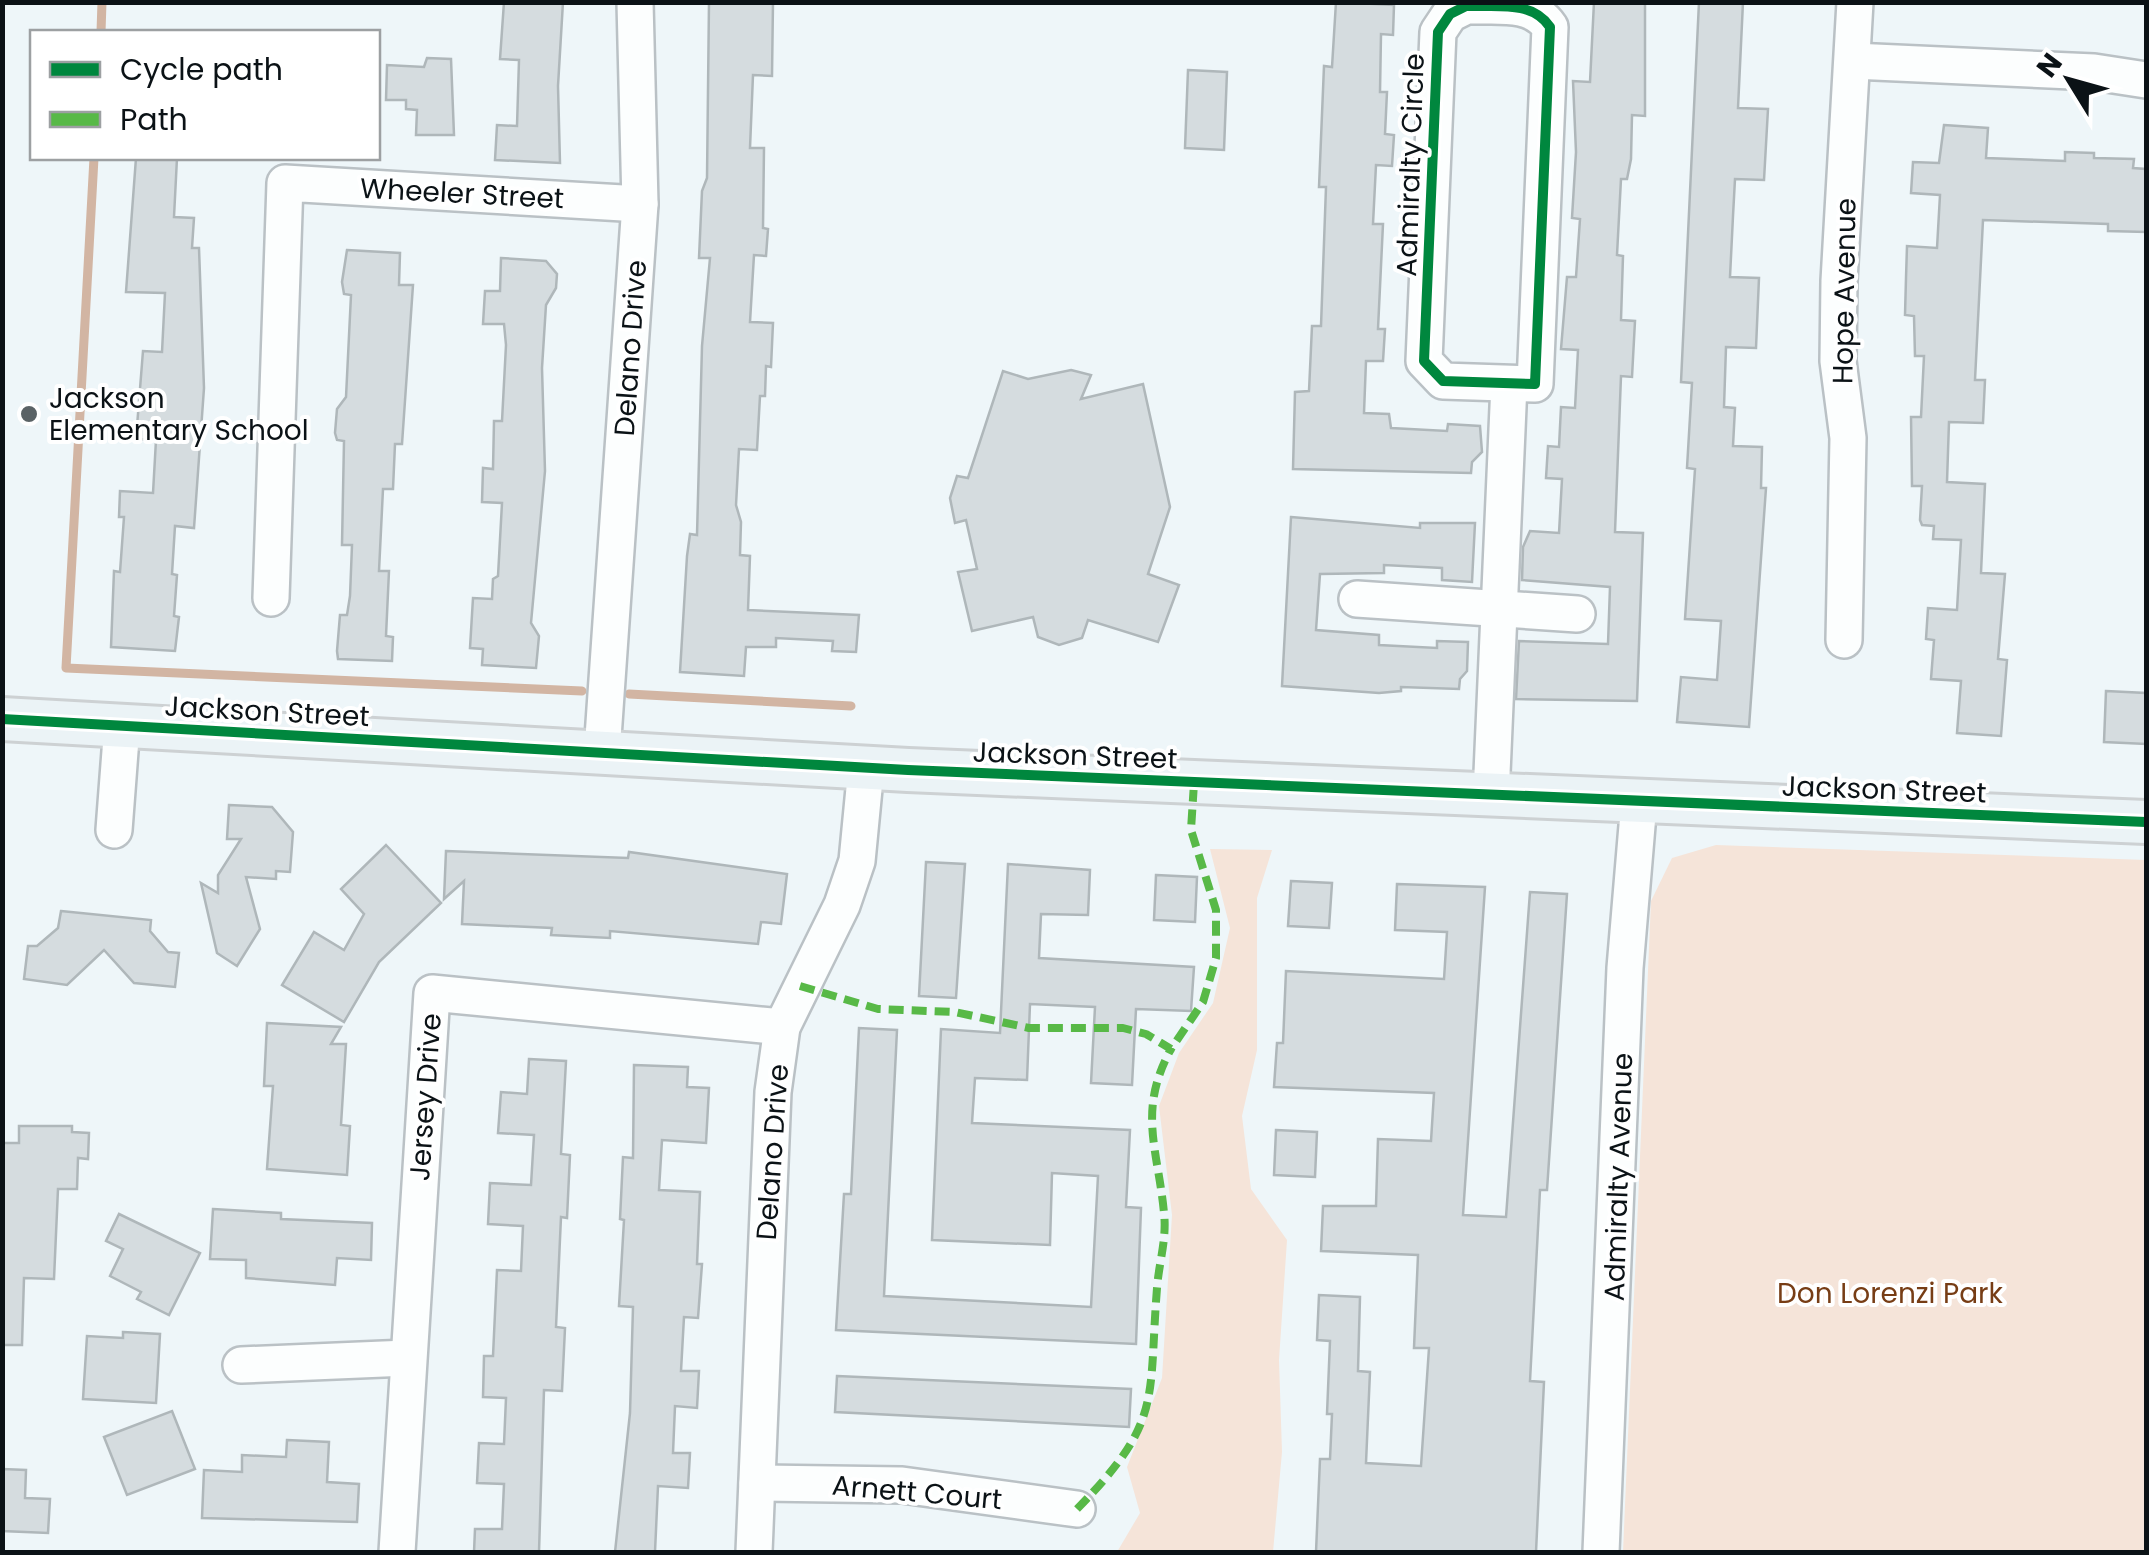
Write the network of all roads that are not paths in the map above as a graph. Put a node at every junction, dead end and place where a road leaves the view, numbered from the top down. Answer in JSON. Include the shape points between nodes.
{"nodes":[{"id":1,"x":635,"y":2,"type":"edge"},
{"id":2,"x":1855,"y":2,"type":"edge"},
{"id":3,"x":1853,"y":60,"type":"junction"},
{"id":4,"x":2146,"y":80,"type":"edge"},
{"id":5,"x":640,"y":204,"type":"junction"},
{"id":6,"x":1509,"y":384,"type":"junction"},
{"id":7,"x":271,"y":598,"type":"dead end"},
{"id":8,"x":1357,"y":600,"type":"dead end"},
{"id":9,"x":1499,"y":609,"type":"junction"},
{"id":10,"x":1578,"y":614,"type":"dead end"},
{"id":11,"x":1844,"y":640,"type":"dead end"},
{"id":12,"x":2,"y":718,"type":"edge"},
{"id":13,"x":122,"y":725,"type":"junction"},
{"id":14,"x":602,"y":752,"type":"junction"},
{"id":15,"x":866,"y":768,"type":"junction"},
{"id":16,"x":1491,"y":796,"type":"junction"},
{"id":17,"x":1639,"y":802,"type":"junction"},
{"id":18,"x":2146,"y":822,"type":"edge"},
{"id":19,"x":114,"y":830,"type":"dead end"},
{"id":20,"x":782,"y":1027,"type":"junction"},
{"id":21,"x":406,"y":1358,"type":"junction"},
{"id":22,"x":241,"y":1365,"type":"dead end"},
{"id":23,"x":757,"y":1482,"type":"junction"},
{"id":24,"x":1077,"y":1509,"type":"dead end"},
{"id":25,"x":397,"y":1552,"type":"edge"},
{"id":26,"x":754,"y":1552,"type":"edge"},
{"id":27,"x":1601,"y":1552,"type":"edge"}],
"edges":[{"from":1,"to":5,"type":"street","name":"Delano Drive"},
{"from":2,"to":3,"type":"street","name":"Hope Avenue"},
{"from":3,"to":4,"type":"street"},
{"from":3,"to":11,"type":"street","name":"Hope Avenue","via":[[1839,281],[1838,361],[1848,438]]},
{"from":5,"to":7,"type":"street","name":"Wheeler Street","via":[[285,182]]},
{"from":5,"to":14,"type":"street","name":"Delano Drive"},
{"from":6,"to":6,"type":"street","name":"Admiralty Circle","via":[[1535,384],[1550,27],[1524,8],[1466,6],[1450,14],[1438,32],[1424,361],[1443,381]]},
{"from":6,"to":9,"type":"street"},
{"from":8,"to":9,"type":"street"},
{"from":9,"to":10,"type":"street"},
{"from":9,"to":16,"type":"street"},
{"from":12,"to":13,"type":"main road","name":"Jackson Street"},
{"from":13,"to":14,"type":"main road","name":"Jackson Street"},
{"from":13,"to":19,"type":"street"},
{"from":14,"to":15,"type":"main road","name":"Jackson Street"},
{"from":15,"to":16,"type":"main road","name":"Jackson Street"},
{"from":15,"to":20,"type":"street","name":"Delano Drive","via":[[858,861]]},
{"from":16,"to":17,"type":"main road","name":"Jackson Street"},
{"from":17,"to":18,"type":"main road","name":"Jackson Street"},
{"from":17,"to":27,"type":"street","name":"Admiralty Avenue"},
{"from":20,"to":21,"type":"street","name":"Jersey Drive","via":[[432,994]]},
{"from":20,"to":23,"type":"street","name":"Delano Drive","via":[[772,1092]]},
{"from":21,"to":22,"type":"street"},
{"from":21,"to":25,"type":"street","name":"Jersey Drive"},
{"from":23,"to":24,"type":"street","name":"Arnett Court","via":[[902,1485]]},
{"from":23,"to":26,"type":"street","name":"Delano Drive"}]}
